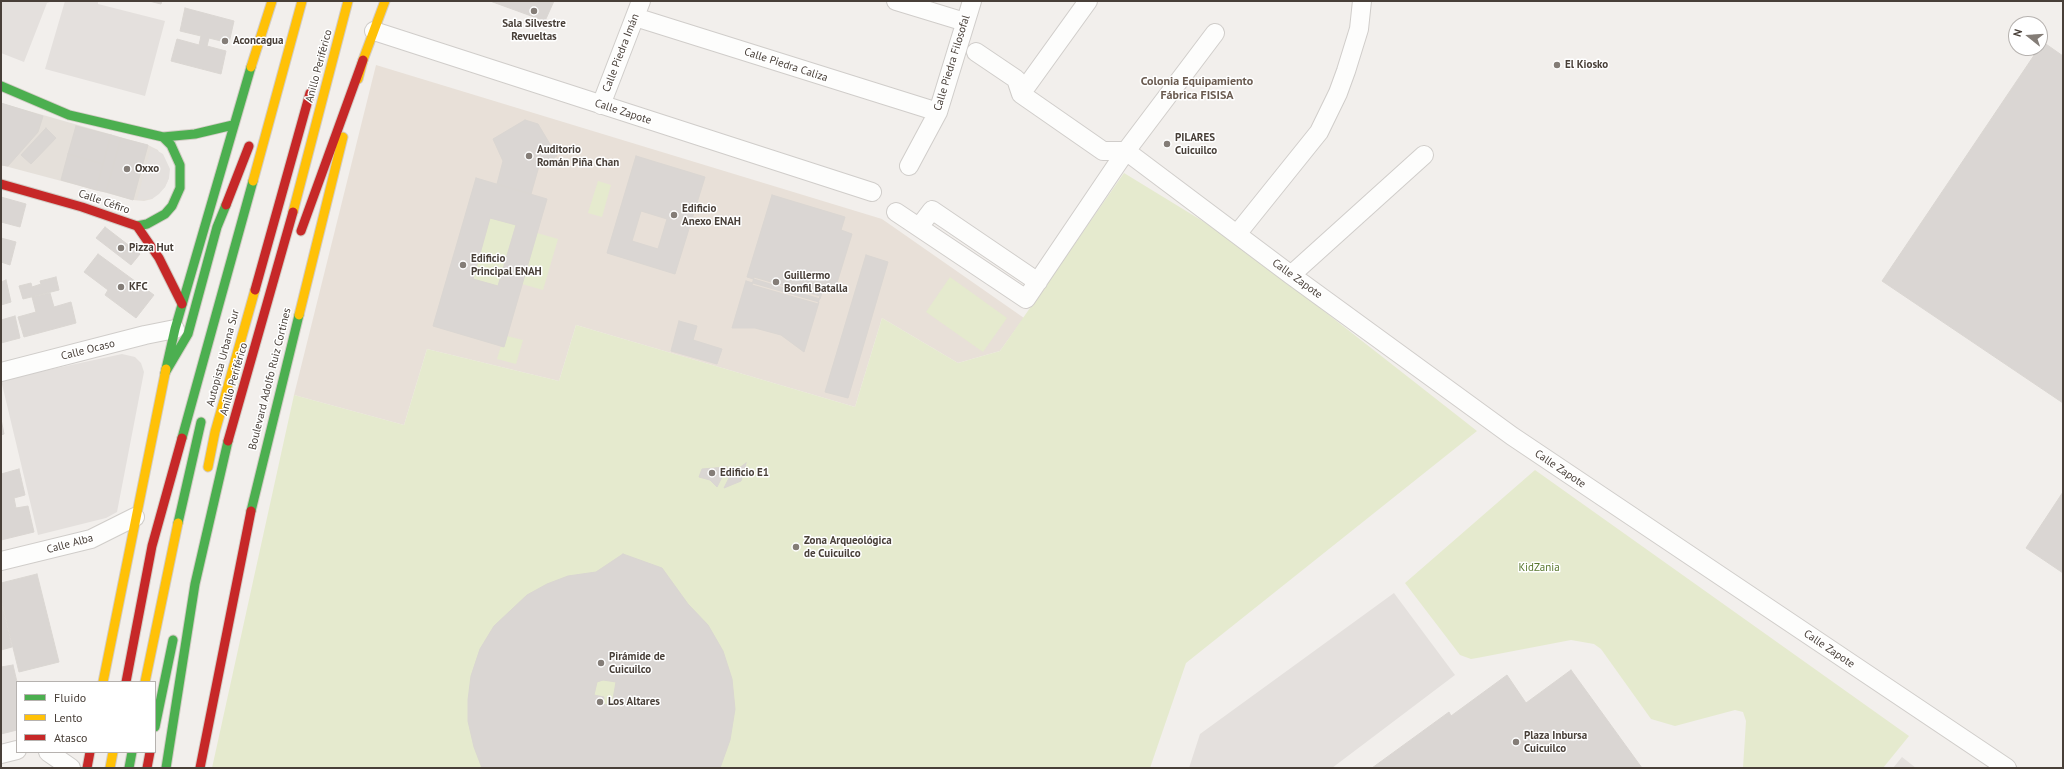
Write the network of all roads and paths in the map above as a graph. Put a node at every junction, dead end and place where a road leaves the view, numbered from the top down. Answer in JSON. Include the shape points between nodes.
{"nodes":[{"id":1,"x":272,"y":1,"type":"edge"},
{"id":2,"x":302,"y":1,"type":"edge"},
{"id":3,"x":339,"y":1,"type":"edge"},
{"id":4,"x":348,"y":1,"type":"edge"},
{"id":5,"x":385,"y":1,"type":"edge"},
{"id":6,"x":896,"y":1,"type":"edge"},
{"id":7,"x":972,"y":1,"type":"edge"},
{"id":8,"x":1088,"y":1,"type":"edge"},
{"id":9,"x":1362,"y":1,"type":"edge"},
{"id":10,"x":638,"y":9,"type":"edge"},
{"id":11,"x":334,"y":16,"type":"dead end"},
{"id":12,"x":965,"y":22,"type":"junction"},
{"id":13,"x":294,"y":30,"type":"junction"},
{"id":14,"x":374,"y":31,"type":"junction"},
{"id":15,"x":1215,"y":33,"type":"dead end"},
{"id":16,"x":976,"y":52,"type":"dead end"},
{"id":17,"x":363,"y":60,"type":"junction"},
{"id":18,"x":270,"y":83,"type":"dead end"},
{"id":19,"x":312,"y":85,"type":"dead end"},
{"id":20,"x":1,"y":86,"type":"edge"},
{"id":21,"x":1021,"y":94,"type":"junction"},
{"id":22,"x":601,"y":105,"type":"junction"},
{"id":23,"x":938,"y":112,"type":"junction"},
{"id":24,"x":233,"y":125,"type":"junction"},
{"id":25,"x":253,"y":136,"type":"dead end"},
{"id":26,"x":163,"y":137,"type":"junction"},
{"id":27,"x":1126,"y":151,"type":"junction"},
{"id":28,"x":1424,"y":155,"type":"dead end"},
{"id":29,"x":909,"y":166,"type":"dead end"},
{"id":30,"x":265,"y":174,"type":"dead end"},
{"id":31,"x":1,"y":184,"type":"edge"},
{"id":32,"x":872,"y":192,"type":"dead end"},
{"id":33,"x":896,"y":212,"type":"dead end"},
{"id":34,"x":137,"y":226,"type":"junction"},
{"id":35,"x":1237,"y":234,"type":"junction"},
{"id":36,"x":297,"y":240,"type":"dead end"},
{"id":37,"x":286,"y":270,"type":"dead end"},
{"id":38,"x":1291,"y":275,"type":"junction"},
{"id":39,"x":182,"y":304,"type":"junction"},
{"id":40,"x":175,"y":329,"type":"junction"},
{"id":41,"x":221,"y":334,"type":"dead end"},
{"id":42,"x":1,"y":372,"type":"edge"},
{"id":43,"x":165,"y":373,"type":"junction"},
{"id":44,"x":245,"y":382,"type":"junction"},
{"id":45,"x":203,"y":412,"type":"dead end"},
{"id":46,"x":205,"y":479,"type":"dead end"},
{"id":47,"x":135,"y":517,"type":"junction"},
{"id":48,"x":1,"y":561,"type":"edge"},
{"id":49,"x":195,"y":584,"type":"junction"},
{"id":50,"x":174,"y":634,"type":"dead end"},
{"id":51,"x":103,"y":681,"type":"edge"},
{"id":52,"x":126,"y":681,"type":"edge"},
{"id":53,"x":146,"y":681,"type":"edge"},
{"id":54,"x":156,"y":722,"type":"edge"},
{"id":55,"x":181,"y":737,"type":"dead end"},
{"id":56,"x":16,"y":750,"type":"edge"},
{"id":57,"x":49,"y":753,"type":"edge"},
{"id":58,"x":90,"y":753,"type":"edge"},
{"id":59,"x":113,"y":753,"type":"edge"},
{"id":60,"x":132,"y":753,"type":"edge"},
{"id":61,"x":150,"y":753,"type":"edge"},
{"id":62,"x":1,"y":754,"type":"edge"},
{"id":63,"x":71,"y":768,"type":"edge"},
{"id":64,"x":87,"y":768,"type":"edge"},
{"id":65,"x":110,"y":768,"type":"edge"},
{"id":66,"x":129,"y":768,"type":"edge"},
{"id":67,"x":147,"y":768,"type":"edge"},
{"id":68,"x":166,"y":768,"type":"edge"},
{"id":69,"x":200,"y":768,"type":"edge"},
{"id":70,"x":2007,"y":768,"type":"edge"}],
"edges":[{"from":1,"to":24,"type":"main road"},
{"from":2,"to":13,"type":"main road"},
{"from":3,"to":11,"type":"main road"},
{"from":4,"to":44,"type":"main road","name":"Anillo Periférico"},
{"from":5,"to":14,"type":"main road","name":"Boulevard Adolfo Ruiz Cortines"},
{"from":6,"to":12,"type":"street"},
{"from":7,"to":12,"type":"street","name":"Calle Piedra Filosofal"},
{"from":8,"to":21,"type":"street"},
{"from":9,"to":35,"type":"street","via":[[1359,29],[1346,71],[1319,132]]},
{"from":10,"to":22,"type":"street","name":"Calle Piedra Imán"},
{"from":10,"to":23,"type":"street","name":"Calle Piedra Caliza"},
{"from":12,"to":23,"type":"street","name":"Calle Piedra Filosofal"},
{"from":13,"to":18,"type":"main road","via":[[276,61]]},
{"from":13,"to":52,"type":"main road","via":[[152,546]]},
{"from":14,"to":17,"type":"main road","name":"Boulevard Adolfo Ruiz Cortines"},
{"from":14,"to":22,"type":"street","name":"Calle Zapote"},
{"from":15,"to":27,"type":"street"},
{"from":16,"to":21,"type":"street","via":[[1016,79]]},
{"from":17,"to":36,"type":"main road"},
{"from":17,"to":69,"type":"main road","name":"Boulevard Adolfo Ruiz Cortines","via":[[255,488]]},
{"from":19,"to":46,"type":"main road","name":"Autopista Urbana Sur","via":[[214,432]]},
{"from":20,"to":26,"type":"main road","via":[[69,115]]},
{"from":21,"to":27,"type":"street","via":[[1103,150]]},
{"from":22,"to":32,"type":"street","name":"Calle Zapote"},
{"from":23,"to":29,"type":"street","name":"Calle Piedra Filosofal"},
{"from":24,"to":26,"type":"main road","via":[[195,134]]},
{"from":24,"to":39,"type":"main road"},
{"from":25,"to":43,"type":"main road","via":[[217,227],[188,334]]},
{"from":26,"to":34,"type":"main road","via":[[171,145],[180,165],[180,188],[177,198],[165,214],[147,224]]},
{"from":27,"to":33,"type":"street","via":[[1038,282],[932,210],[919,227]]},
{"from":27,"to":35,"type":"street","name":"Calle Zapote"},
{"from":28,"to":38,"type":"street"},
{"from":30,"to":41,"type":"main road","name":"Autopista Urbana Sur","via":[[233,280]]},
{"from":31,"to":34,"type":"main road","name":"Calle Céfiro"},
{"from":34,"to":39,"type":"main road","name":"Calle Céfiro","via":[[159,258]]},
{"from":35,"to":38,"type":"street","name":"Calle Zapote"},
{"from":37,"to":44,"type":"main road"},
{"from":38,"to":70,"type":"street","name":"Calle Zapote","via":[[1512,436]]},
{"from":39,"to":40,"type":"main road"},
{"from":40,"to":42,"type":"street","name":"Calle Ocaso"},
{"from":40,"to":43,"type":"main road"},
{"from":43,"to":47,"type":"main road"},
{"from":44,"to":49,"type":"main road","name":"Anillo Periférico","via":[[224,456]]},
{"from":45,"to":53,"type":"main road","name":"Autopista Urbana Sur","via":[[169,560]]},
{"from":47,"to":48,"type":"street","name":"Calle Alba","via":[[91,539]]},
{"from":47,"to":51,"type":"main road"},
{"from":49,"to":55,"type":"main road"},
{"from":49,"to":68,"type":"main road","name":"Anillo Periférico"},
{"from":50,"to":54,"type":"main road"},
{"from":56,"to":62,"type":"street"},
{"from":57,"to":63,"type":"street"},
{"from":58,"to":64,"type":"main road"},
{"from":59,"to":65,"type":"main road"},
{"from":60,"to":66,"type":"main road"},
{"from":61,"to":67,"type":"main road"}]}
